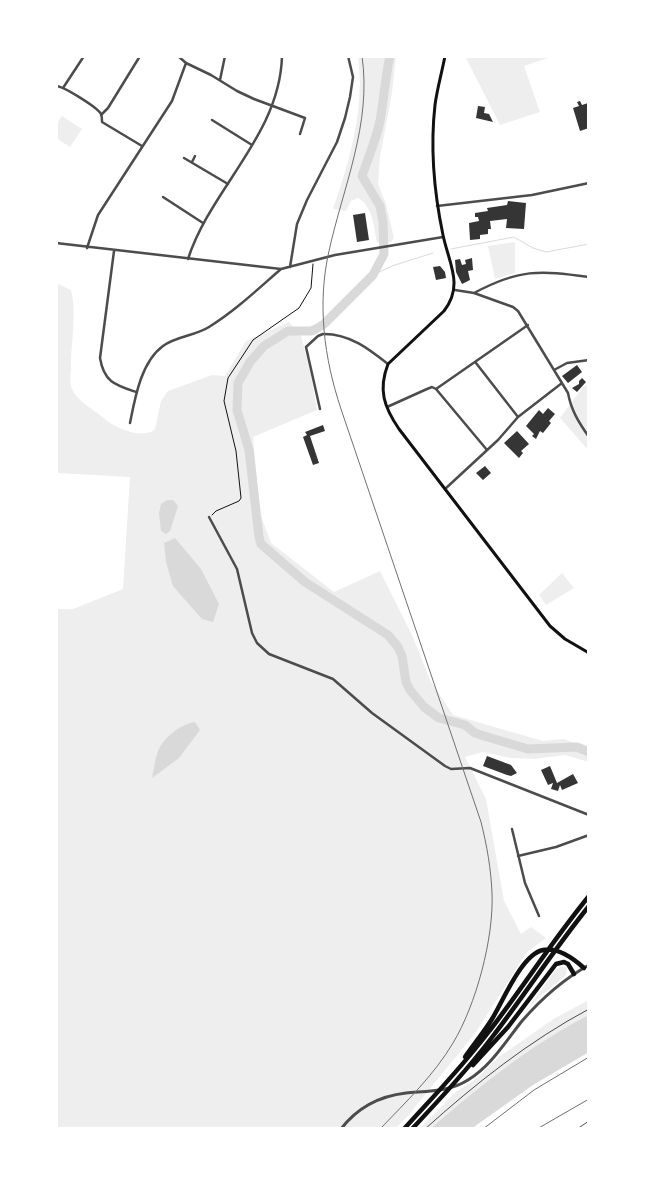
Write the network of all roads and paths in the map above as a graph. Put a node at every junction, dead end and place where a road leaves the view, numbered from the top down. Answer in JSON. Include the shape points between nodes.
{"nodes":[{"id":1,"x":84,"y":56,"type":"edge"},
{"id":2,"x":140,"y":56,"type":"edge"},
{"id":3,"x":179,"y":56,"type":"edge"},
{"id":4,"x":225,"y":56,"type":"edge"},
{"id":5,"x":282,"y":56,"type":"edge"},
{"id":6,"x":348,"y":56,"type":"edge"},
{"id":7,"x":445,"y":56,"type":"edge"},
{"id":8,"x":186,"y":63,"type":"junction"},
{"id":9,"x":220,"y":80,"type":"junction"},
{"id":10,"x":56,"y":86,"type":"edge"},
{"id":11,"x":63,"y":88,"type":"junction"},
{"id":12,"x":272,"y":106,"type":"junction"},
{"id":13,"x":101,"y":115,"type":"junction"},
{"id":14,"x":212,"y":120,"type":"dead end"},
{"id":15,"x":300,"y":134,"type":"dead end"},
{"id":16,"x":252,"y":145,"type":"junction"},
{"id":17,"x":142,"y":146,"type":"junction"},
{"id":18,"x":195,"y":156,"type":"dead end"},
{"id":19,"x":184,"y":158,"type":"dead end"},
{"id":20,"x":192,"y":162,"type":"junction"},
{"id":21,"x":589,"y":183,"type":"edge"},
{"id":22,"x":228,"y":184,"type":"junction"},
{"id":23,"x":163,"y":197,"type":"dead end"},
{"id":24,"x":437,"y":206,"type":"junction"},
{"id":25,"x":204,"y":223,"type":"junction"},
{"id":26,"x":443,"y":237,"type":"junction"},
{"id":27,"x":56,"y":243,"type":"edge"},
{"id":28,"x":87,"y":248,"type":"junction"},
{"id":29,"x":114,"y":251,"type":"junction"},
{"id":30,"x":188,"y":259,"type":"junction"},
{"id":31,"x":313,"y":261,"type":"junction"},
{"id":32,"x":290,"y":268,"type":"junction"},
{"id":33,"x":282,"y":269,"type":"junction"},
{"id":34,"x":589,"y":277,"type":"edge"},
{"id":35,"x":455,"y":290,"type":"junction"},
{"id":36,"x":474,"y":294,"type":"junction"},
{"id":37,"x":528,"y":325,"type":"junction"},
{"id":38,"x":589,"y":360,"type":"edge"},
{"id":39,"x":476,"y":363,"type":"junction"},
{"id":40,"x":388,"y":364,"type":"junction"},
{"id":41,"x":554,"y":370,"type":"junction"},
{"id":42,"x":562,"y":383,"type":"junction"},
{"id":43,"x":436,"y":389,"type":"junction"},
{"id":44,"x":136,"y":392,"type":"junction"},
{"id":45,"x":387,"y":407,"type":"junction"},
{"id":46,"x":320,"y":408,"type":"dead end"},
{"id":47,"x":518,"y":417,"type":"junction"},
{"id":48,"x":130,"y":423,"type":"dead end"},
{"id":49,"x":589,"y":437,"type":"edge"},
{"id":50,"x":487,"y":450,"type":"junction"},
{"id":51,"x":445,"y":488,"type":"junction"},
{"id":52,"x":209,"y":517,"type":"joint"},
{"id":53,"x":589,"y":652,"type":"edge"},
{"id":54,"x":589,"y":815,"type":"edge"},
{"id":55,"x":512,"y":829,"type":"dead end"},
{"id":56,"x":589,"y":834,"type":"edge"},
{"id":57,"x":518,"y":856,"type":"junction"},
{"id":58,"x":589,"y":896,"type":"edge"},
{"id":59,"x":589,"y":906,"type":"edge"},
{"id":60,"x":539,"y":916,"type":"dead end"},
{"id":61,"x":586,"y":966,"type":"edge"},
{"id":62,"x":574,"y":974,"type":"junction"},
{"id":63,"x":589,"y":1010,"type":"edge"},
{"id":64,"x":455,"y":1073,"type":"junction"},
{"id":65,"x":458,"y":1080,"type":"junction"},
{"id":66,"x":589,"y":1121,"type":"edge"},
{"id":67,"x":341,"y":1129,"type":"edge"},
{"id":68,"x":404,"y":1129,"type":"edge"},
{"id":69,"x":412,"y":1129,"type":"edge"},
{"id":70,"x":425,"y":1129,"type":"edge"},
{"id":71,"x":577,"y":1129,"type":"edge"}],
"edges":[{"from":1,"to":11,"type":"street"},
{"from":2,"to":13,"type":"street"},
{"from":3,"to":8,"type":"street"},
{"from":4,"to":9,"type":"street"},
{"from":5,"to":12,"type":"street"},
{"from":6,"to":32,"type":"street","via":[[353,77],[345,118],[337,142],[297,224]]},
{"from":7,"to":24,"type":"main road","via":[[435,104],[433,134],[432,166]]},
{"from":8,"to":9,"type":"street"},
{"from":8,"to":17,"type":"street","via":[[172,101]]},
{"from":9,"to":12,"type":"street"},
{"from":10,"to":11,"type":"street"},
{"from":11,"to":13,"type":"street"},
{"from":12,"to":15,"type":"street","via":[[305,118]]},
{"from":12,"to":16,"type":"street"},
{"from":13,"to":17,"type":"street","via":[[102,122]]},
{"from":14,"to":16,"type":"street"},
{"from":16,"to":22,"type":"street"},
{"from":17,"to":28,"type":"street","via":[[98,215]]},
{"from":18,"to":20,"type":"street"},
{"from":19,"to":20,"type":"street"},
{"from":20,"to":22,"type":"street"},
{"from":21,"to":24,"type":"street","via":[[532,195]]},
{"from":22,"to":25,"type":"street"},
{"from":23,"to":25,"type":"street"},
{"from":24,"to":26,"type":"main road"},
{"from":25,"to":30,"type":"street"},
{"from":26,"to":31,"type":"street"},
{"from":26,"to":35,"type":"main road"},
{"from":27,"to":28,"type":"street"},
{"from":28,"to":29,"type":"street"},
{"from":29,"to":30,"type":"street"},
{"from":29,"to":44,"type":"street","via":[[100,358],[104,373],[110,380]]},
{"from":30,"to":33,"type":"street"},
{"from":31,"to":32,"type":"street"},
{"from":31,"to":52,"type":"path","via":[[311,288],[299,308],[254,340],[228,378],[224,401],[236,451],[241,498]]},
{"from":32,"to":33,"type":"street"},
{"from":33,"to":44,"type":"street","via":[[207,328],[163,346],[151,359]]},
{"from":34,"to":36,"type":"street","via":[[538,272],[521,274],[505,278]]},
{"from":35,"to":36,"type":"street"},
{"from":35,"to":40,"type":"main road","via":[[444,311]]},
{"from":36,"to":37,"type":"street","via":[[513,307]]},
{"from":37,"to":39,"type":"street"},
{"from":37,"to":41,"type":"street"},
{"from":38,"to":41,"type":"street","via":[[567,363]]},
{"from":39,"to":43,"type":"street"},
{"from":39,"to":47,"type":"street"},
{"from":40,"to":45,"type":"main road","via":[[383,387]]},
{"from":40,"to":46,"type":"street","via":[[352,339],[324,334],[318,336],[306,346]]},
{"from":41,"to":42,"type":"street"},
{"from":42,"to":47,"type":"street"},
{"from":42,"to":49,"type":"street","via":[[577,419]]},
{"from":43,"to":45,"type":"street","via":[[427,388]]},
{"from":43,"to":50,"type":"street"},
{"from":44,"to":48,"type":"street"},
{"from":45,"to":51,"type":"main road","via":[[390,416]]},
{"from":47,"to":50,"type":"street"},
{"from":50,"to":51,"type":"street"},
{"from":51,"to":53,"type":"main road","via":[[550,626]]},
{"from":52,"to":54,"type":"street","via":[[237,569],[252,634],[256,643],[269,654],[333,679],[372,713],[444,766],[470,768]]},
{"from":55,"to":57,"type":"street"},
{"from":56,"to":57,"type":"street","via":[[556,847]]},
{"from":57,"to":60,"type":"street"},
{"from":58,"to":64,"type":"highway"},
{"from":59,"to":65,"type":"highway"},
{"from":61,"to":62,"type":"street"},
{"from":61,"to":64,"type":"highway","via":[[557,950],[534,954]]},
{"from":62,"to":65,"type":"highway","via":[[564,962],[556,964],[508,1027]]},
{"from":62,"to":67,"type":"street","via":[[541,1000],[492,1059],[468,1081],[442,1090],[397,1094],[380,1099],[362,1109]]},
{"from":63,"to":70,"type":"lane","via":[[559,1025],[513,1058]]},
{"from":64,"to":68,"type":"highway"},
{"from":65,"to":69,"type":"highway"},
{"from":66,"to":71,"type":"lane"}]}
